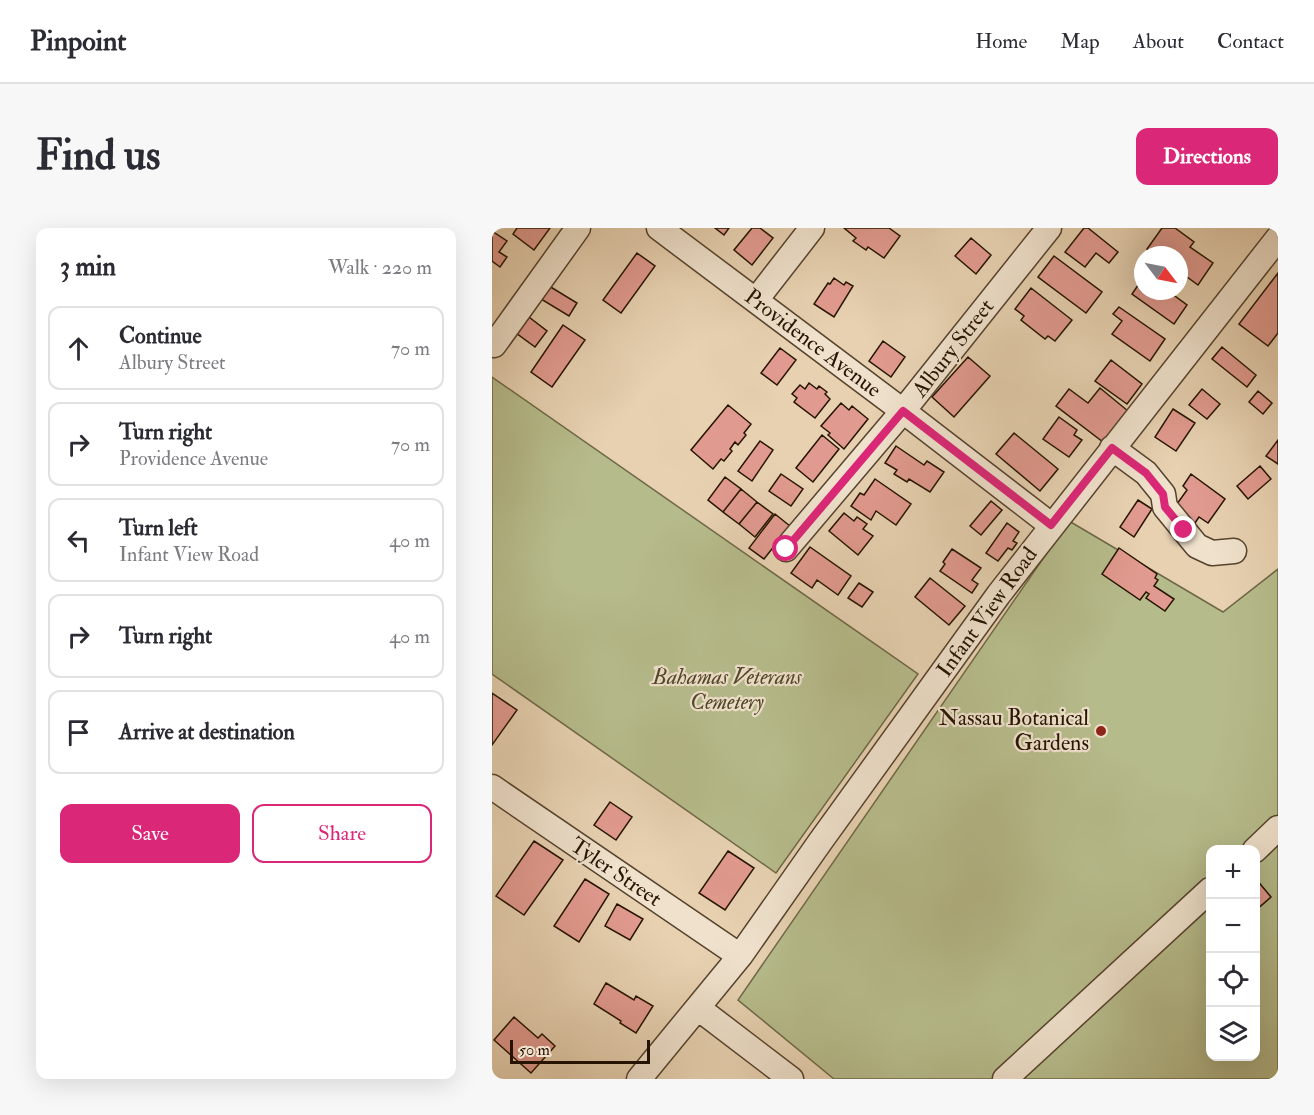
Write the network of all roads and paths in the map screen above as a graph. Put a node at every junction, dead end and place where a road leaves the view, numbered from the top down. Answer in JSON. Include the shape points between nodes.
{"nodes":[{"id":1,"x":578,"y":228,"type":"edge"},
{"id":2,"x":659,"y":228,"type":"edge"},
{"id":3,"x":812,"y":228,"type":"edge"},
{"id":4,"x":1048,"y":228,"type":"edge"},
{"id":5,"x":1274,"y":228,"type":"edge"},
{"id":6,"x":1278,"y":231,"type":"edge"},
{"id":7,"x":1278,"y":238,"type":"edge"},
{"id":8,"x":756,"y":300,"type":"junction"},
{"id":9,"x":494,"y":345,"type":"dead end"},
{"id":10,"x":903,"y":411,"type":"junction"},
{"id":11,"x":1112,"y":448,"type":"junction"},
{"id":12,"x":1051,"y":525,"type":"junction"},
{"id":13,"x":786,"y":549,"type":"dead end"},
{"id":14,"x":1234,"y":551,"type":"dead end"},
{"id":15,"x":492,"y":788,"type":"edge"},
{"id":16,"x":1278,"y":828,"type":"edge"},
{"id":17,"x":1259,"y":845,"type":"edge"},
{"id":18,"x":1206,"y":894,"type":"edge"},
{"id":19,"x":740,"y":956,"type":"junction"},
{"id":20,"x":698,"y":1008,"type":"junction"},
{"id":21,"x":639,"y":1079,"type":"edge"},
{"id":22,"x":791,"y":1079,"type":"edge"},
{"id":23,"x":1005,"y":1079,"type":"edge"}],
"edges":[{"from":1,"to":9,"type":"street"},
{"from":2,"to":8,"type":"street","name":"Providence Avenue"},
{"from":3,"to":8,"type":"street"},
{"from":4,"to":10,"type":"street","name":"Albury Street"},
{"from":5,"to":6,"type":"street"},
{"from":7,"to":11,"type":"street","name":"Infant View Road"},
{"from":8,"to":10,"type":"street","name":"Providence Avenue"},
{"from":10,"to":12,"type":"street","name":"Providence Avenue"},
{"from":10,"to":13,"type":"street","name":"Albury Street"},
{"from":11,"to":12,"type":"street","name":"Infant View Road"},
{"from":11,"to":14,"type":"street","via":[[1146,473],[1163,494],[1165,507],[1197,546],[1212,553]]},
{"from":12,"to":19,"type":"street","name":"Infant View Road"},
{"from":15,"to":19,"type":"street","name":"Tyler Street"},
{"from":16,"to":17,"type":"street"},
{"from":18,"to":23,"type":"street"},
{"from":19,"to":20,"type":"street","name":"Infant View Road"},
{"from":20,"to":21,"type":"street","name":"Infant View Road"},
{"from":20,"to":22,"type":"street"}]}
